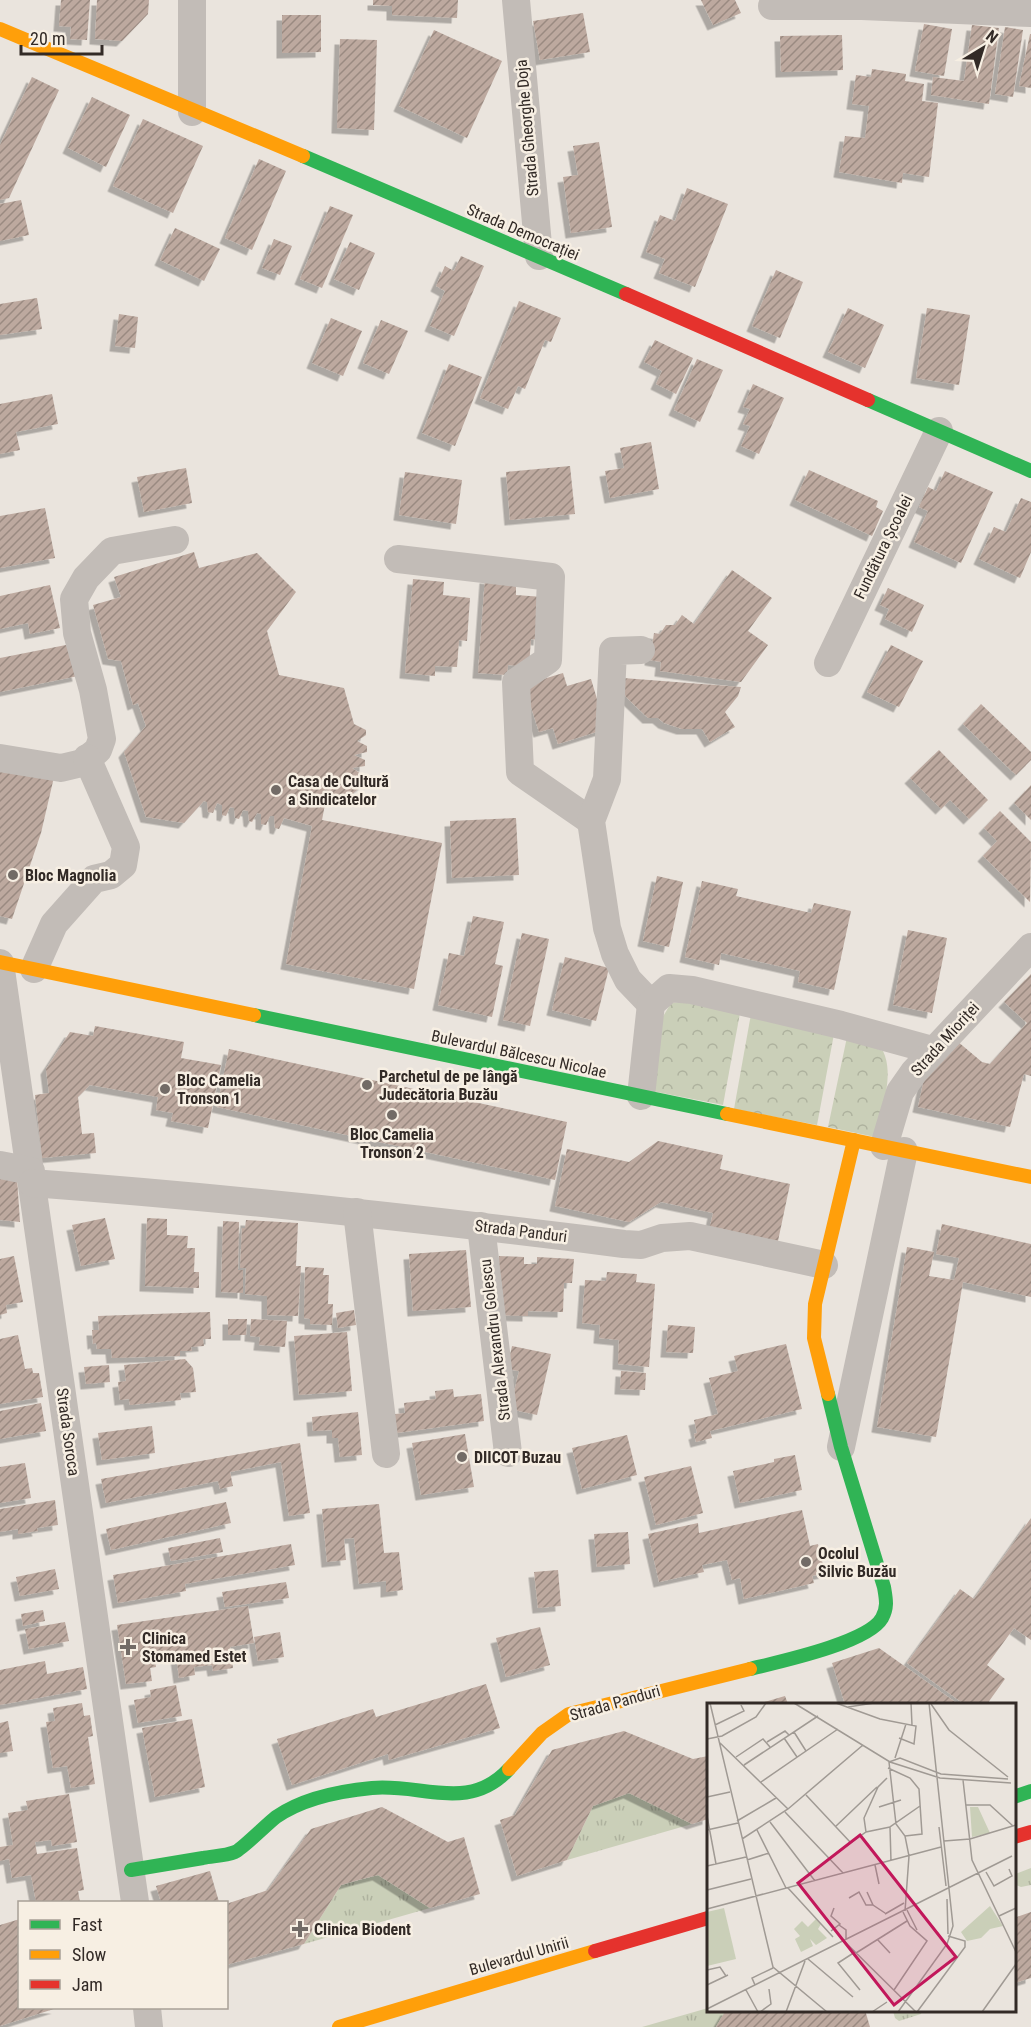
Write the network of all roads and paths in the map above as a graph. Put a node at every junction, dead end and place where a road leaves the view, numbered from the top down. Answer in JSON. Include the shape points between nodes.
{"nodes":[{"id":1,"x":192,"y":0,"type":"edge"},
{"id":2,"x":516,"y":0,"type":"edge"},
{"id":3,"x":862,"y":3,"type":"edge"},
{"id":4,"x":772,"y":6,"type":"dead end"},
{"id":5,"x":1031,"y":13,"type":"edge"},
{"id":6,"x":0,"y":29,"type":"edge"},
{"id":7,"x":192,"y":112,"type":"junction"},
{"id":8,"x":539,"y":256,"type":"junction"},
{"id":9,"x":939,"y":431,"type":"junction"},
{"id":10,"x":1031,"y":471,"type":"edge"},
{"id":11,"x":175,"y":540,"type":"dead end"},
{"id":12,"x":398,"y":559,"type":"dead end"},
{"id":13,"x":641,"y":650,"type":"dead end"},
{"id":14,"x":828,"y":663,"type":"dead end"},
{"id":15,"x":0,"y":758,"type":"edge"},
{"id":16,"x":87,"y":758,"type":"junction"},
{"id":17,"x":591,"y":821,"type":"junction"},
{"id":18,"x":1031,"y":947,"type":"edge"},
{"id":19,"x":0,"y":963,"type":"edge"},
{"id":20,"x":34,"y":969,"type":"junction"},
{"id":21,"x":651,"y":1004,"type":"junction"},
{"id":22,"x":932,"y":1050,"type":"junction"},
{"id":23,"x":640,"y":1096,"type":"junction"},
{"id":24,"x":854,"y":1140,"type":"junction"},
{"id":25,"x":894,"y":1149,"type":"junction"},
{"id":26,"x":0,"y":1165,"type":"edge"},
{"id":27,"x":32,"y":1177,"type":"junction"},
{"id":28,"x":1031,"y":1177,"type":"edge"},
{"id":29,"x":357,"y":1212,"type":"junction"},
{"id":30,"x":481,"y":1226,"type":"junction"},
{"id":31,"x":824,"y":1265,"type":"junction"},
{"id":32,"x":841,"y":1447,"type":"junction"},
{"id":33,"x":508,"y":1453,"type":"dead end"},
{"id":34,"x":386,"y":1454,"type":"dead end"},
{"id":35,"x":1031,"y":1791,"type":"edge"},
{"id":36,"x":1016,"y":1796,"type":"edge"},
{"id":37,"x":1031,"y":1832,"type":"edge"},
{"id":38,"x":1016,"y":1836,"type":"edge"},
{"id":39,"x":131,"y":1869,"type":"junction"},
{"id":40,"x":135,"y":1901,"type":"edge"},
{"id":41,"x":707,"y":1918,"type":"edge"},
{"id":42,"x":147,"y":2009,"type":"edge"},
{"id":43,"x":149,"y":2027,"type":"edge"},
{"id":44,"x":339,"y":2027,"type":"edge"}],
"edges":[{"from":1,"to":7,"type":"street"},
{"from":2,"to":8,"type":"street","name":"Strada Gheorghe Doja"},
{"from":3,"to":4,"type":"street"},
{"from":3,"to":5,"type":"street"},
{"from":6,"to":7,"type":"street","name":"Strada Democrației"},
{"from":7,"to":8,"type":"street","name":"Strada Democrației"},
{"from":8,"to":9,"type":"street","name":"Strada Democrației"},
{"from":9,"to":10,"type":"street","name":"Strada Democrației"},
{"from":9,"to":14,"type":"street","name":"Fundătura Școalei"},
{"from":11,"to":16,"type":"street","via":[[112,551],[86,578],[74,598],[76,633],[102,739],[98,750]]},
{"from":12,"to":17,"type":"street","via":[[551,578],[548,660],[516,682],[520,772]]},
{"from":13,"to":17,"type":"street","via":[[613,651],[608,779]]},
{"from":15,"to":16,"type":"street","via":[[60,768]]},
{"from":16,"to":20,"type":"street","via":[[126,847],[123,865],[111,875],[94,879],[54,924]]},
{"from":17,"to":21,"type":"street","via":[[607,928],[615,954],[628,980]]},
{"from":18,"to":22,"type":"street","name":"Strada Mioriței"},
{"from":19,"to":20,"type":"street","name":"Bulevardul Bălcescu Nicolae"},
{"from":19,"to":27,"type":"street","name":"Strada Soroca"},
{"from":20,"to":23,"type":"street","name":"Bulevardul Bălcescu Nicolae"},
{"from":21,"to":22,"type":"street","via":[[669,988],[692,990],[841,1024]]},
{"from":21,"to":23,"type":"street"},
{"from":22,"to":25,"type":"street","name":"Strada Mioriței","via":[[900,1092]]},
{"from":23,"to":24,"type":"street","name":"Bulevardul Bălcescu Nicolae"},
{"from":24,"to":25,"type":"street","name":"Bulevardul Bălcescu Nicolae"},
{"from":24,"to":31,"type":"street","name":"Strada Panduri"},
{"from":25,"to":28,"type":"street","name":"Bulevardul Bălcescu Nicolae"},
{"from":25,"to":32,"type":"street","name":"Strada Panduri"},
{"from":26,"to":27,"type":"street","name":"Strada Panduri"},
{"from":27,"to":29,"type":"street","name":"Strada Panduri"},
{"from":27,"to":39,"type":"street","name":"Strada Soroca"},
{"from":29,"to":30,"type":"street","name":"Strada Panduri"},
{"from":29,"to":34,"type":"street"},
{"from":30,"to":31,"type":"street","name":"Strada Panduri","via":[[641,1245],[662,1238],[690,1236]]},
{"from":30,"to":33,"type":"street","name":"Strada Alexandru Golescu"},
{"from":31,"to":32,"type":"street","name":"Strada Panduri","via":[[814,1304],[813,1338]]},
{"from":32,"to":39,"type":"street","name":"Strada Panduri","via":[[887,1605],[881,1620],[870,1631],[804,1655],[569,1714],[542,1733],[498,1781],[471,1792],[436,1794],[405,1787],[339,1794],[307,1802],[278,1816],[237,1852]]},
{"from":35,"to":36,"type":"street"},
{"from":37,"to":38,"type":"street"},
{"from":39,"to":40,"type":"street","name":"Strada Soroca"},
{"from":41,"to":44,"type":"street","name":"Bulevardul Unirii"},
{"from":42,"to":43,"type":"street"}]}
